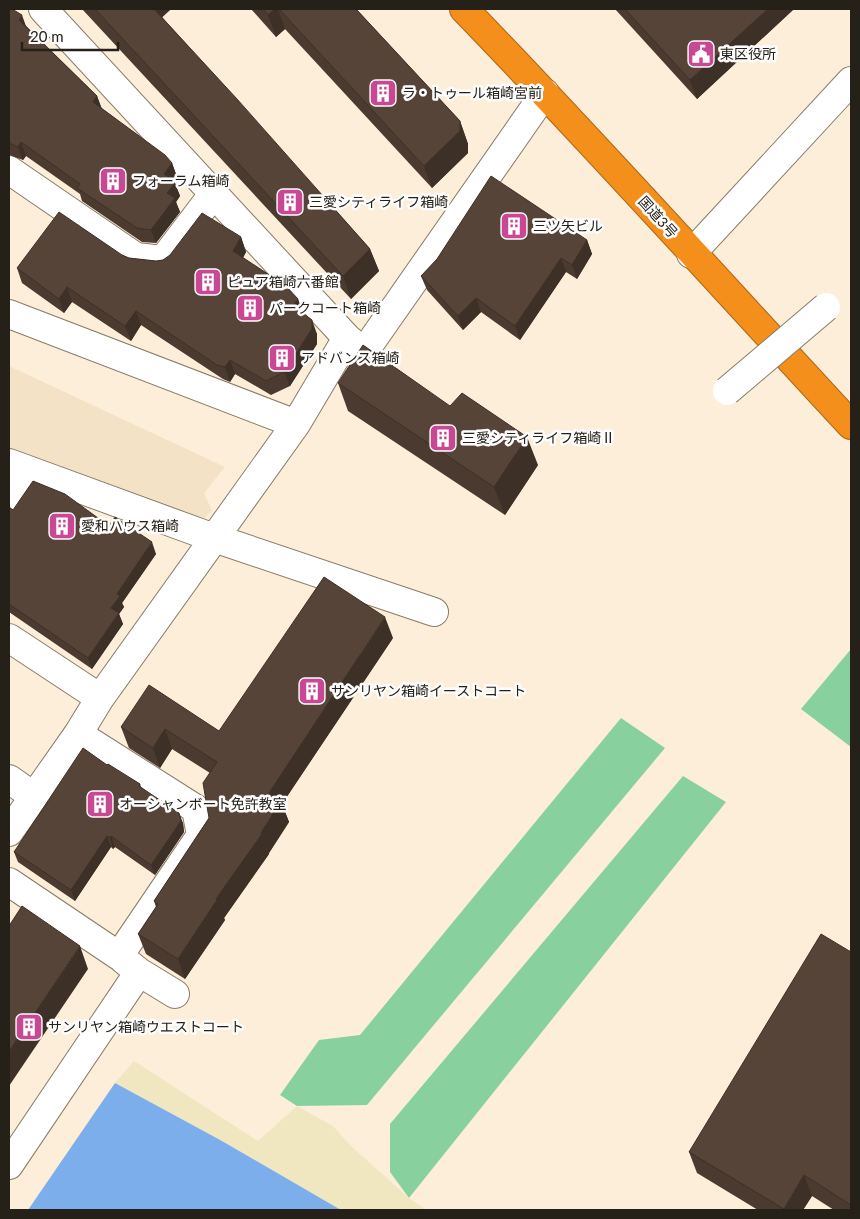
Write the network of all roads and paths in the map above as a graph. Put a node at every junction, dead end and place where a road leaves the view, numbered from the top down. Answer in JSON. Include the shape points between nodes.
{"nodes":[{"id":1,"x":42,"y":9,"type":"edge"},
{"id":2,"x":464,"y":9,"type":"edge"},
{"id":3,"x":851,"y":81,"type":"edge"},
{"id":4,"x":545,"y":93,"type":"junction"},
{"id":5,"x":9,"y":170,"type":"edge"},
{"id":6,"x":214,"y":194,"type":"junction"},
{"id":7,"x":691,"y":254,"type":"junction"},
{"id":8,"x":826,"y":307,"type":"dead end"},
{"id":9,"x":9,"y":314,"type":"edge"},
{"id":10,"x":348,"y":338,"type":"junction"},
{"id":11,"x":726,"y":391,"type":"dead end"},
{"id":12,"x":296,"y":424,"type":"junction"},
{"id":13,"x":851,"y":425,"type":"edge"},
{"id":14,"x":19,"y":467,"type":"edge"},
{"id":15,"x":9,"y":501,"type":"edge"},
{"id":16,"x":214,"y":538,"type":"junction"},
{"id":17,"x":434,"y":612,"type":"dead end"},
{"id":18,"x":9,"y":638,"type":"edge"},
{"id":19,"x":100,"y":698,"type":"junction"},
{"id":20,"x":78,"y":734,"type":"junction"},
{"id":21,"x":9,"y":779,"type":"edge"},
{"id":22,"x":33,"y":796,"type":"junction"},
{"id":23,"x":9,"y":832,"type":"edge"},
{"id":24,"x":9,"y":882,"type":"edge"},
{"id":25,"x":129,"y":964,"type":"junction"},
{"id":26,"x":175,"y":994,"type":"dead end"},
{"id":27,"x":9,"y":1165,"type":"edge"}],
"edges":[{"from":1,"to":6,"type":"street"},
{"from":2,"to":4,"type":"highway","name":"国道3号"},
{"from":3,"to":7,"type":"street"},
{"from":4,"to":7,"type":"highway","name":"国道3号"},
{"from":4,"to":10,"type":"street","via":[[364,352]]},
{"from":5,"to":6,"type":"street","via":[[136,257],[163,260]]},
{"from":6,"to":10,"type":"street"},
{"from":7,"to":13,"type":"highway","name":"国道3号"},
{"from":8,"to":11,"type":"street","bridge":true},
{"from":9,"to":12,"type":"street"},
{"from":10,"to":12,"type":"street"},
{"from":12,"to":16,"type":"street"},
{"from":14,"to":15,"type":"street"},
{"from":14,"to":16,"type":"street"},
{"from":16,"to":17,"type":"street"},
{"from":16,"to":19,"type":"street"},
{"from":18,"to":19,"type":"street"},
{"from":19,"to":20,"type":"street"},
{"from":20,"to":22,"type":"street"},
{"from":20,"to":25,"type":"street","via":[[196,809],[202,835]]},
{"from":21,"to":22,"type":"street"},
{"from":22,"to":23,"type":"street"},
{"from":24,"to":25,"type":"street"},
{"from":25,"to":26,"type":"street"},
{"from":25,"to":27,"type":"street"}]}
